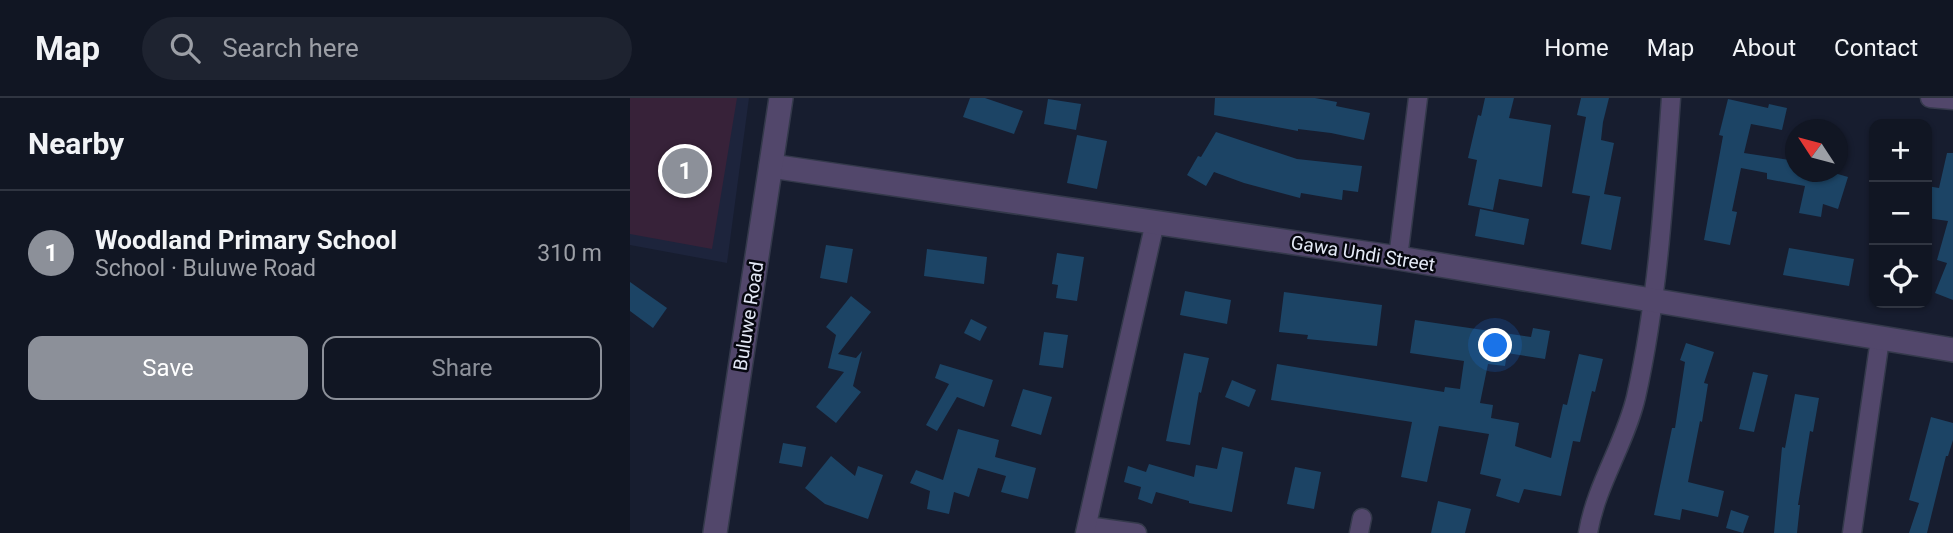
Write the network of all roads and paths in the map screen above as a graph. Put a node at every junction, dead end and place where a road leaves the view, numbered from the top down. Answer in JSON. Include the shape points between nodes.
{"nodes":[{"id":1,"x":781,"y":98,"type":"edge"},
{"id":2,"x":1418,"y":98,"type":"edge"},
{"id":3,"x":1671,"y":98,"type":"edge"},
{"id":4,"x":1930,"y":98,"type":"edge"},
{"id":5,"x":1953,"y":100,"type":"edge"},
{"id":6,"x":771,"y":166,"type":"junction"},
{"id":7,"x":1155,"y":222,"type":"junction"},
{"id":8,"x":1398,"y":258,"type":"junction"},
{"id":9,"x":1652,"y":299,"type":"junction"},
{"id":10,"x":1880,"y":339,"type":"junction"},
{"id":11,"x":1953,"y":350,"type":"edge"},
{"id":12,"x":1086,"y":529,"type":"edge"},
{"id":13,"x":715,"y":533,"type":"edge"},
{"id":14,"x":1137,"y":533,"type":"edge"},
{"id":15,"x":1588,"y":533,"type":"edge"},
{"id":16,"x":1852,"y":533,"type":"edge"}],
"edges":[{"from":1,"to":6,"type":"street","name":"Buluwe Road"},
{"from":2,"to":8,"type":"street"},
{"from":3,"to":9,"type":"street"},
{"from":4,"to":5,"type":"street"},
{"from":6,"to":7,"type":"street","name":"Gawa Undi Street"},
{"from":6,"to":13,"type":"street","name":"Buluwe Road"},
{"from":7,"to":8,"type":"street","name":"Gawa Undi Street"},
{"from":7,"to":12,"type":"street"},
{"from":8,"to":9,"type":"street","name":"Gawa Undi Street"},
{"from":9,"to":10,"type":"street","name":"Gawa Undi Street"},
{"from":9,"to":15,"type":"street","via":[[1636,397]]},
{"from":10,"to":11,"type":"street","name":"Gawa Undi Street"},
{"from":10,"to":16,"type":"street"},
{"from":12,"to":14,"type":"street"}]}
